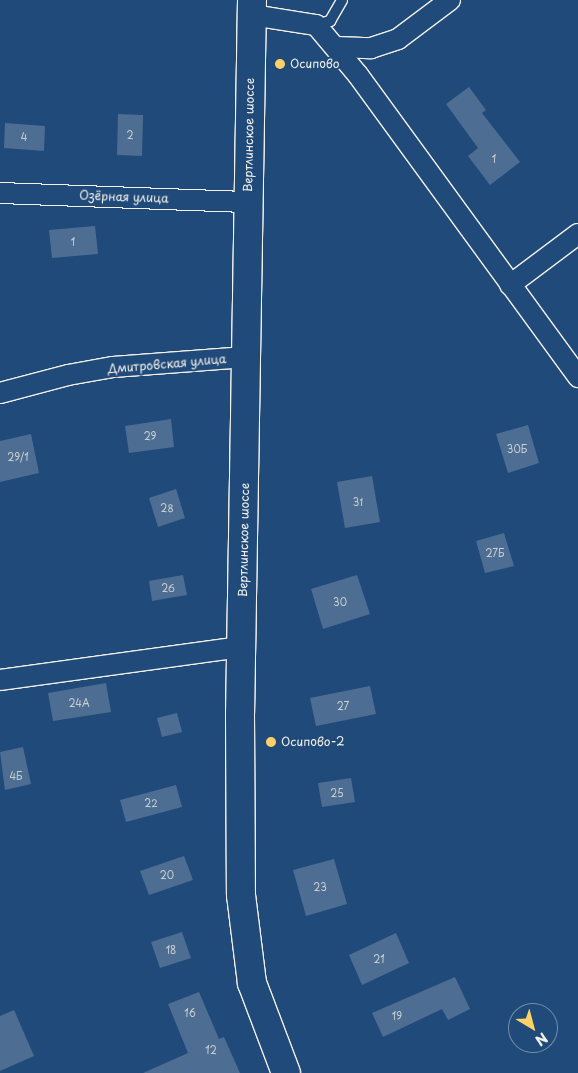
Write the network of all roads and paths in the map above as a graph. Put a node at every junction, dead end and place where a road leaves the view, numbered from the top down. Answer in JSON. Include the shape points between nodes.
{"nodes":[{"id":1,"x":342,"y":0,"type":"edge"},
{"id":2,"x":450,"y":0,"type":"edge"},
{"id":3,"x":252,"y":7,"type":"edge"},
{"id":4,"x":316,"y":25,"type":"junction"},
{"id":5,"x":335,"y":47,"type":"junction"},
{"id":6,"x":0,"y":193,"type":"edge"},
{"id":7,"x":248,"y":202,"type":"junction"},
{"id":8,"x":578,"y":234,"type":"edge"},
{"id":9,"x":510,"y":285,"type":"junction"},
{"id":10,"x":246,"y":357,"type":"junction"},
{"id":11,"x":578,"y":376,"type":"edge"},
{"id":12,"x":0,"y":393,"type":"edge"},
{"id":13,"x":242,"y":647,"type":"junction"},
{"id":14,"x":0,"y":680,"type":"edge"},
{"id":15,"x":286,"y":1073,"type":"edge"}],
"edges":[{"from":1,"to":4,"type":"lane","via":[[330,21]]},
{"from":2,"to":5,"type":"street","via":[[398,39],[371,48]]},
{"from":3,"to":4,"type":"street"},
{"from":3,"to":7,"type":"main road","name":"Вертлинское шоссе"},
{"from":4,"to":5,"type":"street"},
{"from":5,"to":9,"type":"street"},
{"from":6,"to":7,"type":"street","name":"Озёрная улица"},
{"from":7,"to":10,"type":"main road","name":"Вертлинское шоссе"},
{"from":8,"to":9,"type":"street"},
{"from":9,"to":11,"type":"street"},
{"from":10,"to":12,"type":"street","name":"Дмитровская улица","via":[[113,367],[68,374]]},
{"from":10,"to":13,"type":"main road","name":"Вертлинское шоссе"},
{"from":13,"to":14,"type":"street"},
{"from":13,"to":15,"type":"main road","name":"Вертлинское шоссе","via":[[243,927],[252,983]]}]}
